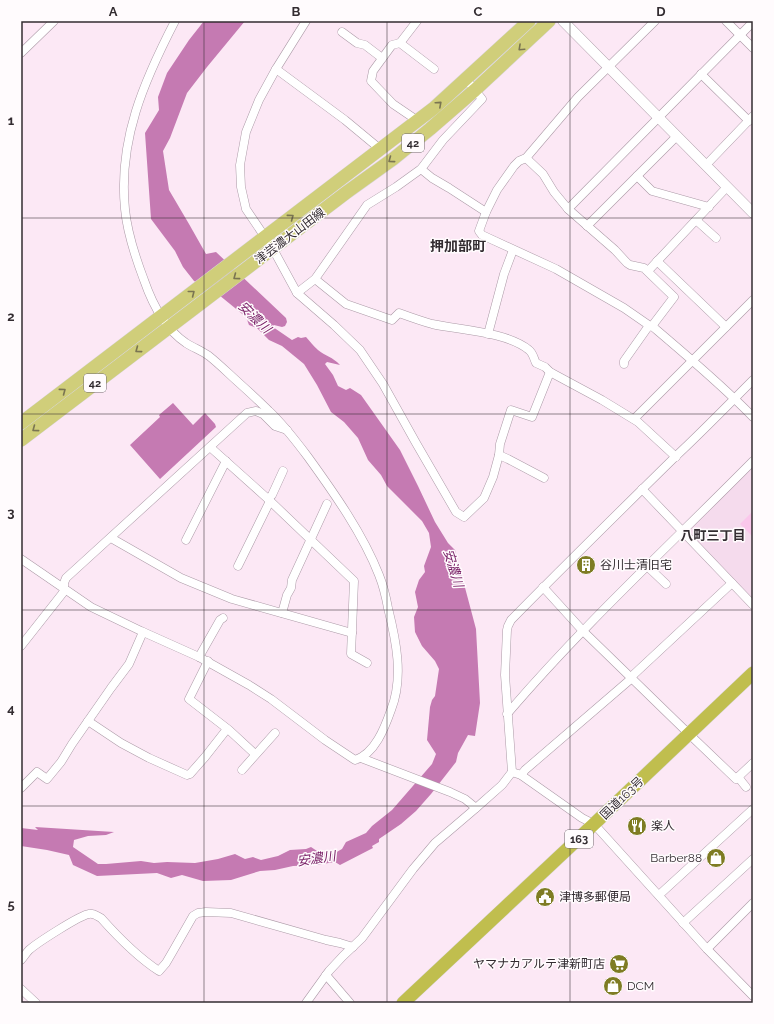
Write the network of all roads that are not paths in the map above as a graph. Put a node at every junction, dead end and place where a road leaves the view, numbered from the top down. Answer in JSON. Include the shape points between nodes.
{"nodes":[{"id":1,"x":54,"y":21,"type":"edge"},
{"id":2,"x":175,"y":21,"type":"edge"},
{"id":3,"x":306,"y":21,"type":"edge"},
{"id":4,"x":417,"y":21,"type":"edge"},
{"id":5,"x":528,"y":21,"type":"edge"},
{"id":6,"x":549,"y":21,"type":"edge"},
{"id":7,"x":563,"y":21,"type":"edge"},
{"id":8,"x":655,"y":21,"type":"edge"},
{"id":9,"x":726,"y":21,"type":"edge"},
{"id":10,"x":753,"y":22,"type":"edge"},
{"id":11,"x":342,"y":32,"type":"dead end"},
{"id":12,"x":740,"y":35,"type":"junction"},
{"id":13,"x":400,"y":44,"type":"junction"},
{"id":14,"x":753,"y":48,"type":"edge"},
{"id":15,"x":21,"y":53,"type":"edge"},
{"id":16,"x":382,"y":58,"type":"junction"},
{"id":17,"x":608,"y":67,"type":"junction"},
{"id":18,"x":276,"y":69,"type":"junction"},
{"id":19,"x":434,"y":69,"type":"dead end"},
{"id":20,"x":701,"y":74,"type":"junction"},
{"id":21,"x":466,"y":79,"type":"junction"},
{"id":22,"x":475,"y":90,"type":"junction"},
{"id":23,"x":658,"y":117,"type":"junction"},
{"id":24,"x":751,"y":119,"type":"edge"},
{"id":25,"x":418,"y":121,"type":"junction"},
{"id":26,"x":677,"y":136,"type":"junction"},
{"id":27,"x":380,"y":149,"type":"junction"},
{"id":28,"x":526,"y":158,"type":"junction"},
{"id":29,"x":706,"y":165,"type":"junction"},
{"id":30,"x":421,"y":169,"type":"junction"},
{"id":31,"x":637,"y":176,"type":"junction"},
{"id":32,"x":727,"y":187,"type":"junction"},
{"id":33,"x":708,"y":207,"type":"junction"},
{"id":34,"x":568,"y":209,"type":"junction"},
{"id":35,"x":486,"y":212,"type":"junction"},
{"id":36,"x":753,"y":213,"type":"edge"},
{"id":37,"x":696,"y":220,"type":"junction"},
{"id":38,"x":587,"y":226,"type":"junction"},
{"id":39,"x":716,"y":238,"type":"dead end"},
{"id":40,"x":262,"y":239,"type":"junction"},
{"id":41,"x":513,"y":250,"type":"junction"},
{"id":42,"x":270,"y":251,"type":"junction"},
{"id":43,"x":657,"y":261,"type":"junction"},
{"id":44,"x":648,"y":271,"type":"junction"},
{"id":45,"x":315,"y":279,"type":"junction"},
{"id":46,"x":297,"y":293,"type":"junction"},
{"id":47,"x":753,"y":300,"type":"edge"},
{"id":48,"x":165,"y":322,"type":"junction"},
{"id":49,"x":651,"y":326,"type":"junction"},
{"id":50,"x":726,"y":327,"type":"junction"},
{"id":51,"x":488,"y":334,"type":"junction"},
{"id":52,"x":692,"y":360,"type":"junction"},
{"id":53,"x":624,"y":364,"type":"dead end"},
{"id":54,"x":550,"y":372,"type":"junction"},
{"id":55,"x":753,"y":380,"type":"edge"},
{"id":56,"x":735,"y":398,"type":"junction"},
{"id":57,"x":753,"y":417,"type":"edge"},
{"id":58,"x":634,"y":419,"type":"junction"},
{"id":59,"x":21,"y":423,"type":"edge"},
{"id":60,"x":288,"y":431,"type":"junction"},
{"id":61,"x":21,"y":440,"type":"edge"},
{"id":62,"x":210,"y":447,"type":"junction"},
{"id":63,"x":499,"y":455,"type":"junction"},
{"id":64,"x":676,"y":457,"type":"junction"},
{"id":65,"x":226,"y":461,"type":"junction"},
{"id":66,"x":753,"y":462,"type":"edge"},
{"id":67,"x":283,"y":471,"type":"dead end"},
{"id":68,"x":544,"y":478,"type":"dead end"},
{"id":69,"x":642,"y":489,"type":"junction"},
{"id":70,"x":269,"y":500,"type":"junction"},
{"id":71,"x":327,"y":504,"type":"dead end"},
{"id":72,"x":683,"y":532,"type":"junction"},
{"id":73,"x":111,"y":538,"type":"junction"},
{"id":74,"x":186,"y":540,"type":"dead end"},
{"id":75,"x":310,"y":540,"type":"junction"},
{"id":76,"x":21,"y":559,"type":"edge"},
{"id":77,"x":238,"y":566,"type":"dead end"},
{"id":78,"x":647,"y":566,"type":"junction"},
{"id":79,"x":732,"y":583,"type":"junction"},
{"id":80,"x":666,"y":584,"type":"dead end"},
{"id":81,"x":543,"y":587,"type":"junction"},
{"id":82,"x":64,"y":589,"type":"junction"},
{"id":83,"x":753,"y":605,"type":"edge"},
{"id":84,"x":282,"y":613,"type":"junction"},
{"id":85,"x":223,"y":618,"type":"dead end"},
{"id":86,"x":583,"y":630,"type":"junction"},
{"id":87,"x":143,"y":632,"type":"junction"},
{"id":88,"x":352,"y":633,"type":"junction"},
{"id":89,"x":21,"y":646,"type":"edge"},
{"id":90,"x":199,"y":657,"type":"junction"},
{"id":91,"x":208,"y":661,"type":"junction"},
{"id":92,"x":367,"y":663,"type":"dead end"},
{"id":93,"x":753,"y":673,"type":"edge"},
{"id":94,"x":632,"y":678,"type":"junction"},
{"id":95,"x":507,"y":714,"type":"junction"},
{"id":96,"x":88,"y":721,"type":"junction"},
{"id":97,"x":227,"y":729,"type":"junction"},
{"id":98,"x":275,"y":733,"type":"dead end"},
{"id":99,"x":689,"y":734,"type":"junction"},
{"id":100,"x":256,"y":754,"type":"junction"},
{"id":101,"x":361,"y":758,"type":"junction"},
{"id":102,"x":753,"y":763,"type":"edge"},
{"id":103,"x":242,"y":770,"type":"dead end"},
{"id":104,"x":512,"y":772,"type":"junction"},
{"id":105,"x":521,"y":775,"type":"junction"},
{"id":106,"x":738,"y":777,"type":"junction"},
{"id":107,"x":746,"y":787,"type":"dead end"},
{"id":108,"x":21,"y":788,"type":"edge"},
{"id":109,"x":476,"y":808,"type":"junction"},
{"id":110,"x":753,"y":809,"type":"edge"},
{"id":111,"x":594,"y":824,"type":"junction"},
{"id":112,"x":753,"y":859,"type":"edge"},
{"id":113,"x":659,"y":895,"type":"junction"},
{"id":114,"x":753,"y":903,"type":"edge"},
{"id":115,"x":684,"y":923,"type":"junction"},
{"id":116,"x":353,"y":947,"type":"junction"},
{"id":117,"x":707,"y":949,"type":"junction"},
{"id":118,"x":21,"y":960,"type":"edge"},
{"id":119,"x":326,"y":975,"type":"junction"},
{"id":120,"x":21,"y":989,"type":"edge"},
{"id":121,"x":753,"y":996,"type":"edge"},
{"id":122,"x":36,"y":1003,"type":"edge"},
{"id":123,"x":306,"y":1003,"type":"edge"},
{"id":124,"x":350,"y":1003,"type":"edge"},
{"id":125,"x":404,"y":1003,"type":"edge"}],
"edges":[{"from":1,"to":15,"type":"street"},
{"from":2,"to":48,"type":"street","via":[[139,100],[128,140],[124,178],[125,210],[132,242],[144,281]]},
{"from":3,"to":18,"type":"street"},
{"from":4,"to":13,"type":"street"},
{"from":5,"to":21,"type":"main road","name":"津芸濃大山田線","number":"42"},
{"from":6,"to":22,"type":"main road","name":"津芸濃大山田線","number":"42","one_way":true},
{"from":7,"to":17,"type":"street"},
{"from":8,"to":17,"type":"street"},
{"from":9,"to":12,"type":"street"},
{"from":10,"to":12,"type":"street"},
{"from":11,"to":16,"type":"street"},
{"from":12,"to":14,"type":"street"},
{"from":12,"to":20,"type":"street"},
{"from":13,"to":16,"type":"street","via":[[392,45]]},
{"from":13,"to":19,"type":"street"},
{"from":16,"to":25,"type":"street","via":[[373,71],[371,81],[393,104]]},
{"from":17,"to":23,"type":"street"},
{"from":17,"to":28,"type":"street","via":[[578,97]]},
{"from":18,"to":27,"type":"street"},
{"from":18,"to":40,"type":"street","via":[[259,100],[246,132],[240,165],[241,187],[246,208]]},
{"from":20,"to":23,"type":"street"},
{"from":20,"to":24,"type":"street"},
{"from":21,"to":22,"type":"street"},
{"from":25,"to":21,"type":"main road","name":"津芸濃大山田線","number":"42","one_way":true},
{"from":22,"to":30,"type":"street","via":[[482,100],[442,140]]},
{"from":22,"to":42,"type":"main road","name":"津芸濃大山田線","number":"42","one_way":true,"via":[[393,159]]},
{"from":23,"to":26,"type":"street"},
{"from":23,"to":34,"type":"street"},
{"from":24,"to":29,"type":"street"},
{"from":25,"to":27,"type":"main road","name":"津芸濃大山田線","number":"42"},
{"from":26,"to":29,"type":"street"},
{"from":26,"to":31,"type":"street"},
{"from":40,"to":27,"type":"main road","name":"津芸濃大山田線","number":"42","one_way":true},
{"from":28,"to":34,"type":"street","via":[[543,174]]},
{"from":28,"to":35,"type":"street","via":[[514,166],[497,190]]},
{"from":29,"to":32,"type":"street"},
{"from":30,"to":35,"type":"street"},
{"from":30,"to":45,"type":"street","via":[[367,204]]},
{"from":31,"to":33,"type":"street","via":[[652,190]]},
{"from":31,"to":38,"type":"street"},
{"from":32,"to":33,"type":"street"},
{"from":32,"to":36,"type":"street"},
{"from":33,"to":37,"type":"street"},
{"from":34,"to":38,"type":"street"},
{"from":35,"to":41,"type":"street","via":[[478,231]]},
{"from":37,"to":39,"type":"street"},
{"from":37,"to":43,"type":"street"},
{"from":38,"to":44,"type":"street","via":[[627,263]]},
{"from":40,"to":42,"type":"street"},
{"from":48,"to":40,"type":"main road","name":"津芸濃大山田線","number":"42","one_way":true},
{"from":41,"to":49,"type":"street","via":[[573,278]]},
{"from":41,"to":51,"type":"street"},
{"from":42,"to":46,"type":"street"},
{"from":42,"to":48,"type":"main road","name":"津芸濃大山田線","number":"42","one_way":true},
{"from":43,"to":44,"type":"street"},
{"from":43,"to":50,"type":"street"},
{"from":44,"to":49,"type":"street","via":[[674,297]]},
{"from":45,"to":46,"type":"street"},
{"from":45,"to":51,"type":"street","via":[[346,304],[392,320],[399,313],[431,324]]},
{"from":46,"to":63,"type":"street","via":[[360,350],[383,384],[456,512],[464,517],[484,498]]},
{"from":47,"to":50,"type":"street"},
{"from":59,"to":48,"type":"main road","name":"津芸濃大山田線","number":"42","one_way":true},
{"from":48,"to":60,"type":"street","via":[[184,342],[203,352],[226,371]]},
{"from":48,"to":61,"type":"main road","name":"津芸濃大山田線","number":"42","one_way":true},
{"from":49,"to":52,"type":"street"},
{"from":49,"to":53,"type":"street"},
{"from":50,"to":52,"type":"street"},
{"from":51,"to":54,"type":"street","via":[[521,344],[530,350],[536,363]]},
{"from":52,"to":56,"type":"street"},
{"from":52,"to":58,"type":"street"},
{"from":54,"to":58,"type":"street"},
{"from":54,"to":63,"type":"street","via":[[532,417],[511,410]]},
{"from":55,"to":56,"type":"street"},
{"from":56,"to":57,"type":"street"},
{"from":56,"to":64,"type":"street"},
{"from":58,"to":64,"type":"street"},
{"from":60,"to":62,"type":"street","via":[[275,426],[263,414],[247,413]]},
{"from":60,"to":101,"type":"street","via":[[359,534],[380,576],[391,619],[398,666],[396,695],[383,732]]},
{"from":62,"to":65,"type":"street"},
{"from":62,"to":73,"type":"street"},
{"from":63,"to":68,"type":"street"},
{"from":64,"to":69,"type":"street"},
{"from":65,"to":70,"type":"street"},
{"from":65,"to":74,"type":"street"},
{"from":66,"to":72,"type":"street"},
{"from":67,"to":70,"type":"street"},
{"from":69,"to":72,"type":"street"},
{"from":69,"to":81,"type":"street"},
{"from":70,"to":75,"type":"street"},
{"from":70,"to":77,"type":"street"},
{"from":71,"to":75,"type":"street"},
{"from":72,"to":78,"type":"street"},
{"from":72,"to":79,"type":"street"},
{"from":73,"to":82,"type":"street","via":[[66,578]]},
{"from":73,"to":84,"type":"street","via":[[181,578],[232,599]]},
{"from":75,"to":84,"type":"street","via":[[292,580],[292,588],[287,595]]},
{"from":75,"to":88,"type":"street","via":[[354,581]]},
{"from":76,"to":82,"type":"street"},
{"from":78,"to":80,"type":"street"},
{"from":78,"to":86,"type":"street"},
{"from":79,"to":83,"type":"street"},
{"from":79,"to":94,"type":"street"},
{"from":81,"to":86,"type":"street"},
{"from":81,"to":95,"type":"street","via":[[508,626],[505,675]]},
{"from":82,"to":87,"type":"street","via":[[91,607]]},
{"from":82,"to":89,"type":"street"},
{"from":84,"to":88,"type":"street"},
{"from":85,"to":90,"type":"street"},
{"from":86,"to":94,"type":"street"},
{"from":86,"to":95,"type":"street"},
{"from":87,"to":90,"type":"street"},
{"from":87,"to":96,"type":"street","via":[[129,664]]},
{"from":88,"to":92,"type":"street","via":[[351,654]]},
{"from":90,"to":91,"type":"street"},
{"from":91,"to":97,"type":"street","via":[[189,699]]},
{"from":91,"to":101,"type":"street","via":[[271,699],[355,760]]},
{"from":93,"to":99,"type":"highway","name":"国道163号","number":"163"},
{"from":94,"to":99,"type":"street"},
{"from":94,"to":105,"type":"street"},
{"from":95,"to":104,"type":"street"},
{"from":96,"to":97,"type":"street","via":[[121,743],[187,775]]},
{"from":96,"to":108,"type":"street","via":[[47,779],[37,772]]},
{"from":97,"to":100,"type":"street"},
{"from":98,"to":100,"type":"street"},
{"from":99,"to":106,"type":"street","via":[[736,778]]},
{"from":99,"to":111,"type":"highway","name":"国道163号","number":"163"},
{"from":100,"to":103,"type":"street"},
{"from":101,"to":109,"type":"street","via":[[450,792]]},
{"from":102,"to":106,"type":"street"},
{"from":104,"to":105,"type":"street"},
{"from":104,"to":109,"type":"street","via":[[502,785]]},
{"from":105,"to":111,"type":"street"},
{"from":106,"to":107,"type":"street"},
{"from":109,"to":116,"type":"street","via":[[435,843]]},
{"from":110,"to":113,"type":"street"},
{"from":111,"to":113,"type":"street"},
{"from":111,"to":125,"type":"highway","name":"国道163号","number":"163"},
{"from":112,"to":115,"type":"street"},
{"from":113,"to":115,"type":"street"},
{"from":114,"to":117,"type":"street"},
{"from":115,"to":117,"type":"street"},
{"from":116,"to":118,"type":"street","via":[[231,913],[206,912],[193,916],[159,971],[101,918],[88,914],[39,942]]},
{"from":116,"to":119,"type":"street"},
{"from":117,"to":121,"type":"street"},
{"from":119,"to":123,"type":"street"},
{"from":119,"to":124,"type":"street"},
{"from":120,"to":122,"type":"street"}]}
